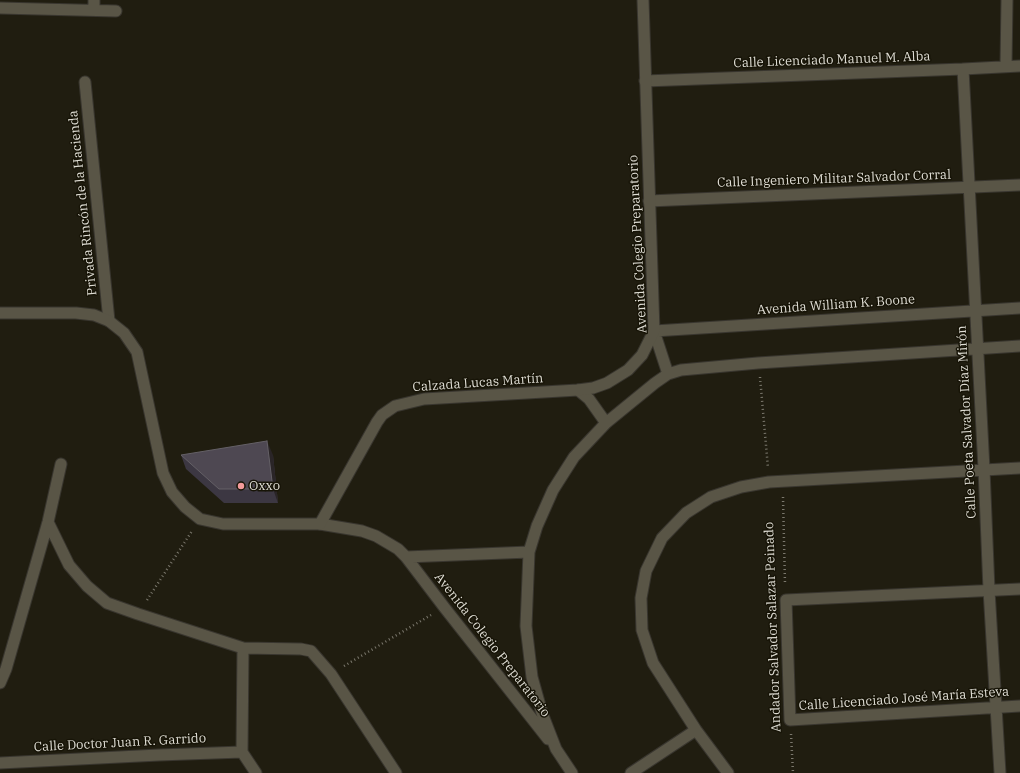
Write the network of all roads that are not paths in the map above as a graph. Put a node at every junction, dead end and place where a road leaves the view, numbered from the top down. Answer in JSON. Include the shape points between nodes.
{"nodes":[{"id":1,"x":643,"y":0,"type":"edge"},
{"id":2,"x":1007,"y":0,"type":"edge"},
{"id":3,"x":94,"y":5,"type":"edge"},
{"id":4,"x":0,"y":8,"type":"edge"},
{"id":5,"x":116,"y":11,"type":"dead end"},
{"id":6,"x":1006,"y":66,"type":"junction"},
{"id":7,"x":1020,"y":66,"type":"edge"},
{"id":8,"x":963,"y":69,"type":"junction"},
{"id":9,"x":645,"y":81,"type":"junction"},
{"id":10,"x":85,"y":82,"type":"dead end"},
{"id":11,"x":1020,"y":185,"type":"edge"},
{"id":12,"x":969,"y":187,"type":"junction"},
{"id":13,"x":649,"y":201,"type":"junction"},
{"id":14,"x":1020,"y":308,"type":"edge"},
{"id":15,"x":976,"y":311,"type":"junction"},
{"id":16,"x":0,"y":313,"type":"edge"},
{"id":17,"x":109,"y":321,"type":"junction"},
{"id":18,"x":654,"y":330,"type":"junction"},
{"id":19,"x":1020,"y":346,"type":"edge"},
{"id":20,"x":978,"y":348,"type":"junction"},
{"id":21,"x":668,"y":374,"type":"junction"},
{"id":22,"x":578,"y":390,"type":"junction"},
{"id":23,"x":606,"y":423,"type":"junction"},
{"id":24,"x":61,"y":464,"type":"dead end"},
{"id":25,"x":1020,"y":468,"type":"edge"},
{"id":26,"x":984,"y":470,"type":"junction"},
{"id":27,"x":48,"y":522,"type":"junction"},
{"id":28,"x":320,"y":524,"type":"junction"},
{"id":29,"x":529,"y":552,"type":"junction"},
{"id":30,"x":406,"y":557,"type":"junction"},
{"id":31,"x":1020,"y":589,"type":"edge"},
{"id":32,"x":989,"y":590,"type":"junction"},
{"id":33,"x":243,"y":648,"type":"junction"},
{"id":34,"x":0,"y":683,"type":"edge"},
{"id":35,"x":1020,"y":706,"type":"edge"},
{"id":36,"x":996,"y":707,"type":"junction"},
{"id":37,"x":790,"y":720,"type":"joint"},
{"id":38,"x":696,"y":730,"type":"junction"},
{"id":39,"x":556,"y":749,"type":"junction"},
{"id":40,"x":242,"y":752,"type":"junction"},
{"id":41,"x":0,"y":763,"type":"edge"},
{"id":42,"x":256,"y":773,"type":"edge"},
{"id":43,"x":396,"y":773,"type":"edge"},
{"id":44,"x":572,"y":773,"type":"edge"},
{"id":45,"x":631,"y":773,"type":"edge"},
{"id":46,"x":728,"y":773,"type":"edge"},
{"id":47,"x":1000,"y":773,"type":"edge"}],
"edges":[{"from":1,"to":9,"type":"street","name":"Avenida Colegio Preparatorio"},
{"from":2,"to":6,"type":"street"},
{"from":3,"to":4,"type":"street"},
{"from":3,"to":5,"type":"street"},
{"from":6,"to":7,"type":"street","name":"Calle Licenciado Manuel M. Alba"},
{"from":6,"to":8,"type":"street","name":"Calle Licenciado Manuel M. Alba"},
{"from":8,"to":9,"type":"street","name":"Calle Licenciado Manuel M. Alba"},
{"from":8,"to":12,"type":"street","name":"Calle Poeta Salvador Díaz Mirón"},
{"from":9,"to":13,"type":"street","name":"Avenida Colegio Preparatorio"},
{"from":10,"to":17,"type":"street","name":"Privada Rincón de la Hacienda"},
{"from":11,"to":12,"type":"street","name":"Calle Ingeniero Militar Salvador Corral"},
{"from":12,"to":13,"type":"street","name":"Calle Ingeniero Militar Salvador Corral"},
{"from":12,"to":15,"type":"street","name":"Calle Poeta Salvador Díaz Mirón"},
{"from":13,"to":18,"type":"street","name":"Avenida Colegio Preparatorio"},
{"from":14,"to":15,"type":"street","name":"Avenida William K. Boone"},
{"from":15,"to":18,"type":"street","name":"Avenida William K. Boone"},
{"from":15,"to":20,"type":"street","name":"Calle Poeta Salvador Díaz Mirón"},
{"from":16,"to":17,"type":"street","via":[[76,313],[94,315]]},
{"from":17,"to":28,"type":"street","name":"Avenida Colegio Preparatorio","via":[[124,333],[137,352],[164,472],[172,492],[185,507],[200,518],[222,524]]},
{"from":18,"to":21,"type":"street","name":"Avenida Colegio Preparatorio"},
{"from":18,"to":22,"type":"street","name":"Calzada Lucas Martín","via":[[642,355],[628,370],[607,383]]},
{"from":19,"to":20,"type":"street"},
{"from":20,"to":21,"type":"street","via":[[758,363],[682,370]]},
{"from":20,"to":26,"type":"street","name":"Calle Poeta Salvador Díaz Mirón"},
{"from":21,"to":23,"type":"street","name":"Avenida Colegio Preparatorio"},
{"from":22,"to":23,"type":"street","via":[[589,399]]},
{"from":22,"to":28,"type":"street","name":"Calzada Lucas Martín","via":[[424,399],[395,406],[377,422]]},
{"from":23,"to":29,"type":"street","name":"Avenida Colegio Preparatorio","via":[[574,457],[553,490]]},
{"from":24,"to":27,"type":"street"},
{"from":25,"to":26,"type":"street"},
{"from":26,"to":32,"type":"street","name":"Calle Poeta Salvador Díaz Mirón"},
{"from":26,"to":38,"type":"street","via":[[782,481],[741,486],[711,497],[686,513],[662,538],[646,571],[641,598],[642,630],[653,663]]},
{"from":27,"to":33,"type":"street","via":[[69,564],[87,586],[107,603]]},
{"from":27,"to":34,"type":"street"},
{"from":28,"to":30,"type":"street","name":"Avenida Colegio Preparatorio","via":[[376,536]]},
{"from":29,"to":30,"type":"street","name":"Avenida Colegio Preparatorio"},
{"from":29,"to":39,"type":"street","name":"Avenida Colegio Preparatorio","via":[[526,626],[532,677]]},
{"from":30,"to":39,"type":"street","name":"Avenida Colegio Preparatorio"},
{"from":31,"to":32,"type":"street"},
{"from":32,"to":36,"type":"street","name":"Calle Poeta Salvador Díaz Mirón"},
{"from":32,"to":37,"type":"street","name":"Andador Salvador Salazar Peinado","via":[[786,600]]},
{"from":33,"to":40,"type":"street"},
{"from":33,"to":43,"type":"street","via":[[301,648],[312,652],[331,674]]},
{"from":35,"to":36,"type":"street","name":"Calle Licenciado José María Esteva"},
{"from":36,"to":37,"type":"street","name":"Calle Licenciado José María Esteva"},
{"from":36,"to":47,"type":"street","name":"Calle Poeta Salvador Díaz Mirón"},
{"from":38,"to":45,"type":"street"},
{"from":38,"to":46,"type":"street"},
{"from":39,"to":44,"type":"street","name":"Avenida Colegio Preparatorio"},
{"from":40,"to":41,"type":"street","name":"Calle Doctor Juan R. Garrido"},
{"from":40,"to":42,"type":"street"}]}
